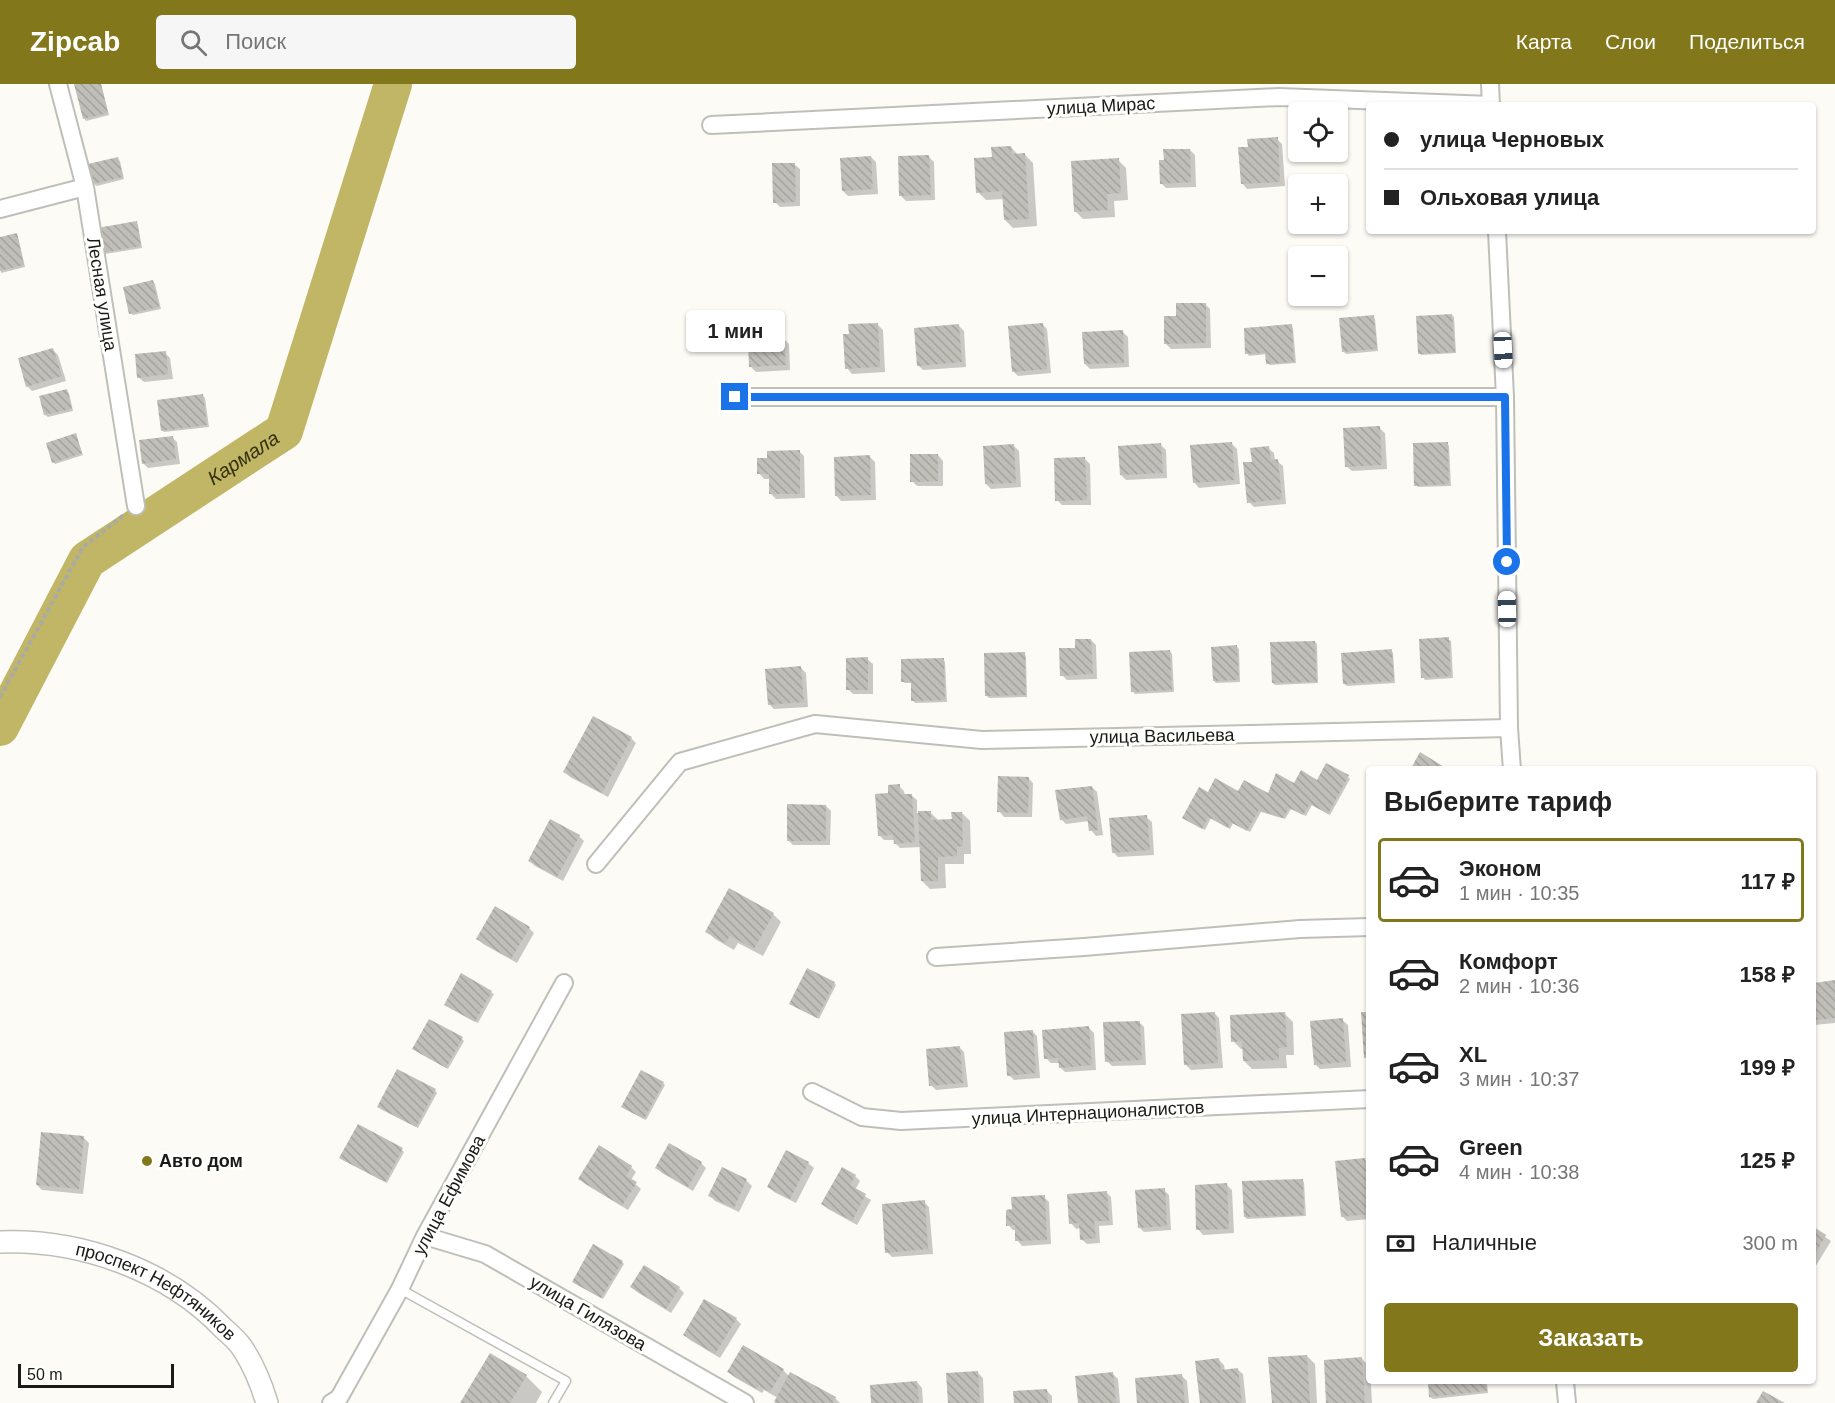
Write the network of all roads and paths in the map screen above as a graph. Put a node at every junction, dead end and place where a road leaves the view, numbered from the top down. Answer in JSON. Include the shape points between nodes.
{"nodes":[{"id":1,"x":58,"y":84,"type":"edge"},
{"id":2,"x":1490,"y":84,"type":"edge"},
{"id":3,"x":1412,"y":102,"type":"edge"},
{"id":4,"x":1491,"y":102,"type":"edge"},
{"id":5,"x":711,"y":125,"type":"dead end"},
{"id":6,"x":85,"y":188,"type":"junction"},
{"id":7,"x":0,"y":209,"type":"edge"},
{"id":8,"x":1497,"y":234,"type":"edge"},
{"id":9,"x":735,"y":397,"type":"dead end"},
{"id":10,"x":1505,"y":397,"type":"junction"},
{"id":11,"x":136,"y":506,"type":"joint"},
{"id":12,"x":0,"y":697,"type":"edge"},
{"id":13,"x":1509,"y":728,"type":"junction"},
{"id":14,"x":1512,"y":766,"type":"edge"},
{"id":15,"x":596,"y":864,"type":"dead end"},
{"id":16,"x":1366,"y":927,"type":"edge"},
{"id":17,"x":936,"y":957,"type":"dead end"},
{"id":18,"x":564,"y":983,"type":"dead end"},
{"id":19,"x":812,"y":1092,"type":"dead end"},
{"id":20,"x":1366,"y":1099,"type":"edge"},
{"id":21,"x":425,"y":1236,"type":"junction"},
{"id":22,"x":0,"y":1242,"type":"edge"},
{"id":23,"x":400,"y":1289,"type":"junction"},
{"id":24,"x":1565,"y":1384,"type":"edge"},
{"id":25,"x":267,"y":1403,"type":"edge"},
{"id":26,"x":331,"y":1403,"type":"edge"},
{"id":27,"x":553,"y":1403,"type":"edge"},
{"id":28,"x":745,"y":1403,"type":"edge"},
{"id":29,"x":1567,"y":1403,"type":"edge"}],
"edges":[{"from":1,"to":6,"type":"street","name":"Лесная улица"},
{"from":2,"to":4,"type":"street"},
{"from":3,"to":5,"type":"street","name":"улица Мирас","via":[[1279,97]]},
{"from":6,"to":7,"type":"street"},
{"from":6,"to":11,"type":"street","name":"Лесная улица"},
{"from":8,"to":10,"type":"street"},
{"from":9,"to":10,"type":"street"},
{"from":10,"to":13,"type":"street"},
{"from":11,"to":12,"type":"path","via":[[83,547]]},
{"from":13,"to":14,"type":"street"},
{"from":13,"to":15,"type":"street","name":"улица Васильева","via":[[982,740],[815,724],[680,762]]},
{"from":16,"to":17,"type":"street"},
{"from":18,"to":21,"type":"street","name":"улица Ефимова"},
{"from":19,"to":20,"type":"street","name":"улица Интернационалистов","via":[[862,1117],[901,1121]]},
{"from":21,"to":23,"type":"street","name":"улица Ефимова"},
{"from":21,"to":28,"type":"street","name":"улица Гилязова","via":[[485,1254]]},
{"from":22,"to":25,"type":"street","name":"проспект Нефтяников","via":[[60,1246],[100,1256],[147,1272],[186,1295],[242,1346]]},
{"from":23,"to":26,"type":"street","name":"улица Ефимова","via":[[339,1398]]},
{"from":23,"to":27,"type":"lane","via":[[566,1381]]},
{"from":24,"to":29,"type":"street"}]}
